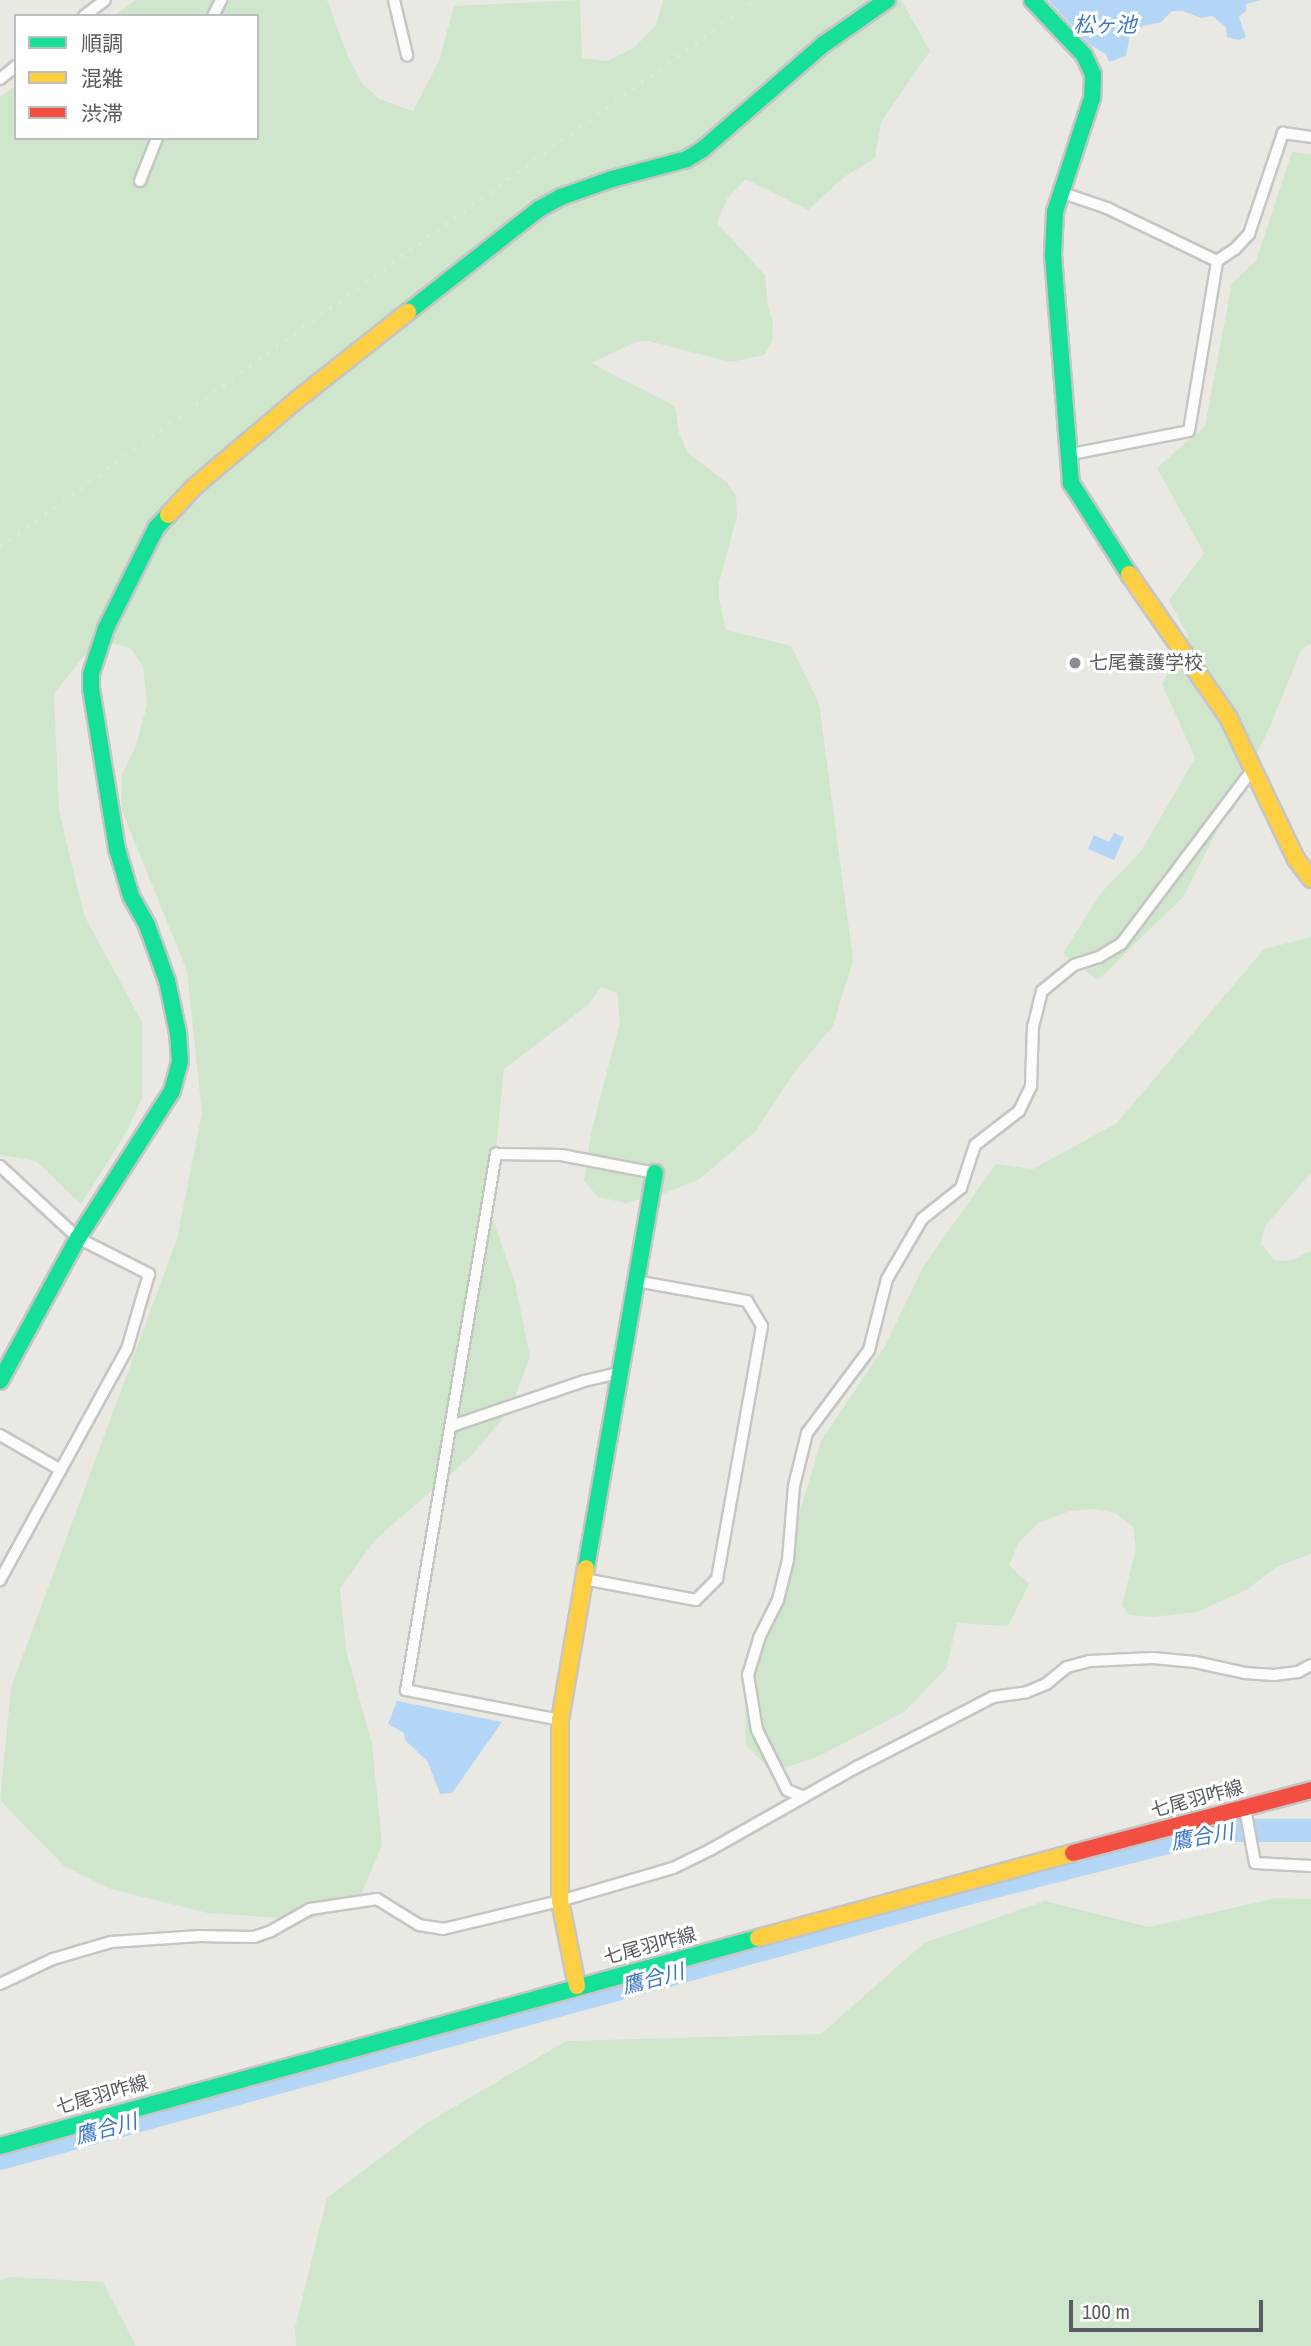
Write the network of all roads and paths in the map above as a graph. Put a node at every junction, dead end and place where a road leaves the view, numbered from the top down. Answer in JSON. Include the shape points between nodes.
{"nodes":[{"id":1,"x":105,"y":0,"type":"edge"},
{"id":2,"x":394,"y":0,"type":"edge"},
{"id":3,"x":887,"y":0,"type":"edge"},
{"id":4,"x":1032,"y":0,"type":"edge"},
{"id":5,"x":87,"y":14,"type":"edge"},
{"id":6,"x":407,"y":55,"type":"dead end"},
{"id":7,"x":14,"y":68,"type":"edge"},
{"id":8,"x":0,"y":79,"type":"edge"},
{"id":9,"x":1311,"y":137,"type":"edge"},
{"id":10,"x":156,"y":140,"type":"edge"},
{"id":11,"x":140,"y":181,"type":"dead end"},
{"id":12,"x":1060,"y":192,"type":"junction"},
{"id":13,"x":1217,"y":261,"type":"junction"},
{"id":14,"x":1067,"y":455,"type":"junction"},
{"id":15,"x":1252,"y":770,"type":"junction"},
{"id":16,"x":1311,"y":879,"type":"edge"},
{"id":17,"x":0,"y":1166,"type":"edge"},
{"id":18,"x":655,"y":1173,"type":"joint"},
{"id":19,"x":78,"y":1238,"type":"junction"},
{"id":20,"x":636,"y":1281,"type":"junction"},
{"id":21,"x":620,"y":1373,"type":"junction"},
{"id":22,"x":0,"y":1381,"type":"edge"},
{"id":23,"x":452,"y":1426,"type":"junction"},
{"id":24,"x":0,"y":1435,"type":"edge"},
{"id":25,"x":61,"y":1470,"type":"junction"},
{"id":26,"x":584,"y":1579,"type":"junction"},
{"id":27,"x":0,"y":1580,"type":"edge"},
{"id":28,"x":1311,"y":1665,"type":"edge"},
{"id":29,"x":560,"y":1720,"type":"junction"},
{"id":30,"x":1311,"y":1790,"type":"edge"},
{"id":31,"x":804,"y":1797,"type":"junction"},
{"id":32,"x":1245,"y":1808,"type":"junction"},
{"id":33,"x":1311,"y":1866,"type":"edge"},
{"id":34,"x":560,"y":1901,"type":"junction"},
{"id":35,"x":0,"y":1984,"type":"edge"},
{"id":36,"x":577,"y":1986,"type":"junction"},
{"id":37,"x":0,"y":2146,"type":"edge"}],
"edges":[{"from":1,"to":5,"type":"street"},
{"from":2,"to":6,"type":"street"},
{"from":3,"to":19,"type":"street","via":[[824,44],[687,159],[612,179],[539,209],[299,398],[194,487],[156,528],[106,628],[91,674],[91,689],[122,869],[167,981],[180,1061],[172,1091]]},
{"from":4,"to":12,"type":"street","via":[[1084,55],[1093,75],[1092,98]]},
{"from":7,"to":8,"type":"street"},
{"from":9,"to":13,"type":"street","via":[[1283,133],[1249,234]]},
{"from":10,"to":11,"type":"street"},
{"from":12,"to":13,"type":"street","via":[[1107,208]]},
{"from":12,"to":14,"type":"street","via":[[1053,255]]},
{"from":13,"to":14,"type":"street","via":[[1189,431]]},
{"from":14,"to":15,"type":"street","via":[[1071,483],[1083,506],[1228,717]]},
{"from":15,"to":16,"type":"street","via":[[1296,859]]},
{"from":15,"to":31,"type":"street","via":[[1121,944],[1074,965],[1041,991],[1033,1027],[1031,1086],[1018,1111],[975,1145],[961,1188],[922,1219],[887,1279],[869,1350],[807,1433],[794,1486],[788,1560],[778,1600],[758,1638],[748,1675],[757,1730],[787,1790]]},
{"from":17,"to":19,"type":"street"},
{"from":18,"to":20,"type":"street"},
{"from":18,"to":23,"type":"street","via":[[561,1154],[496,1154]]},
{"from":19,"to":22,"type":"street"},
{"from":19,"to":25,"type":"street","via":[[149,1274],[127,1349]]},
{"from":20,"to":21,"type":"street"},
{"from":20,"to":26,"type":"street","via":[[747,1301],[762,1326],[717,1579],[696,1600]]},
{"from":21,"to":23,"type":"street"},
{"from":21,"to":26,"type":"street"},
{"from":23,"to":29,"type":"street","via":[[406,1690]]},
{"from":24,"to":25,"type":"street"},
{"from":25,"to":27,"type":"street"},
{"from":26,"to":29,"type":"street"},
{"from":28,"to":31,"type":"street","via":[[1274,1675],[1153,1658],[1089,1661],[1067,1667],[1027,1692],[993,1697]]},
{"from":29,"to":34,"type":"street"},
{"from":30,"to":32,"type":"street","name":"七尾羽咋線"},
{"from":31,"to":34,"type":"street","via":[[673,1868]]},
{"from":32,"to":33,"type":"street","via":[[1255,1863]]},
{"from":32,"to":36,"type":"street","name":"七尾羽咋線"},
{"from":34,"to":35,"type":"street","via":[[438,1929],[419,1924],[377,1899],[334,1905],[310,1909],[254,1937],[111,1942],[53,1959]]},
{"from":34,"to":36,"type":"street"},
{"from":36,"to":37,"type":"street","name":"七尾羽咋線"}]}
